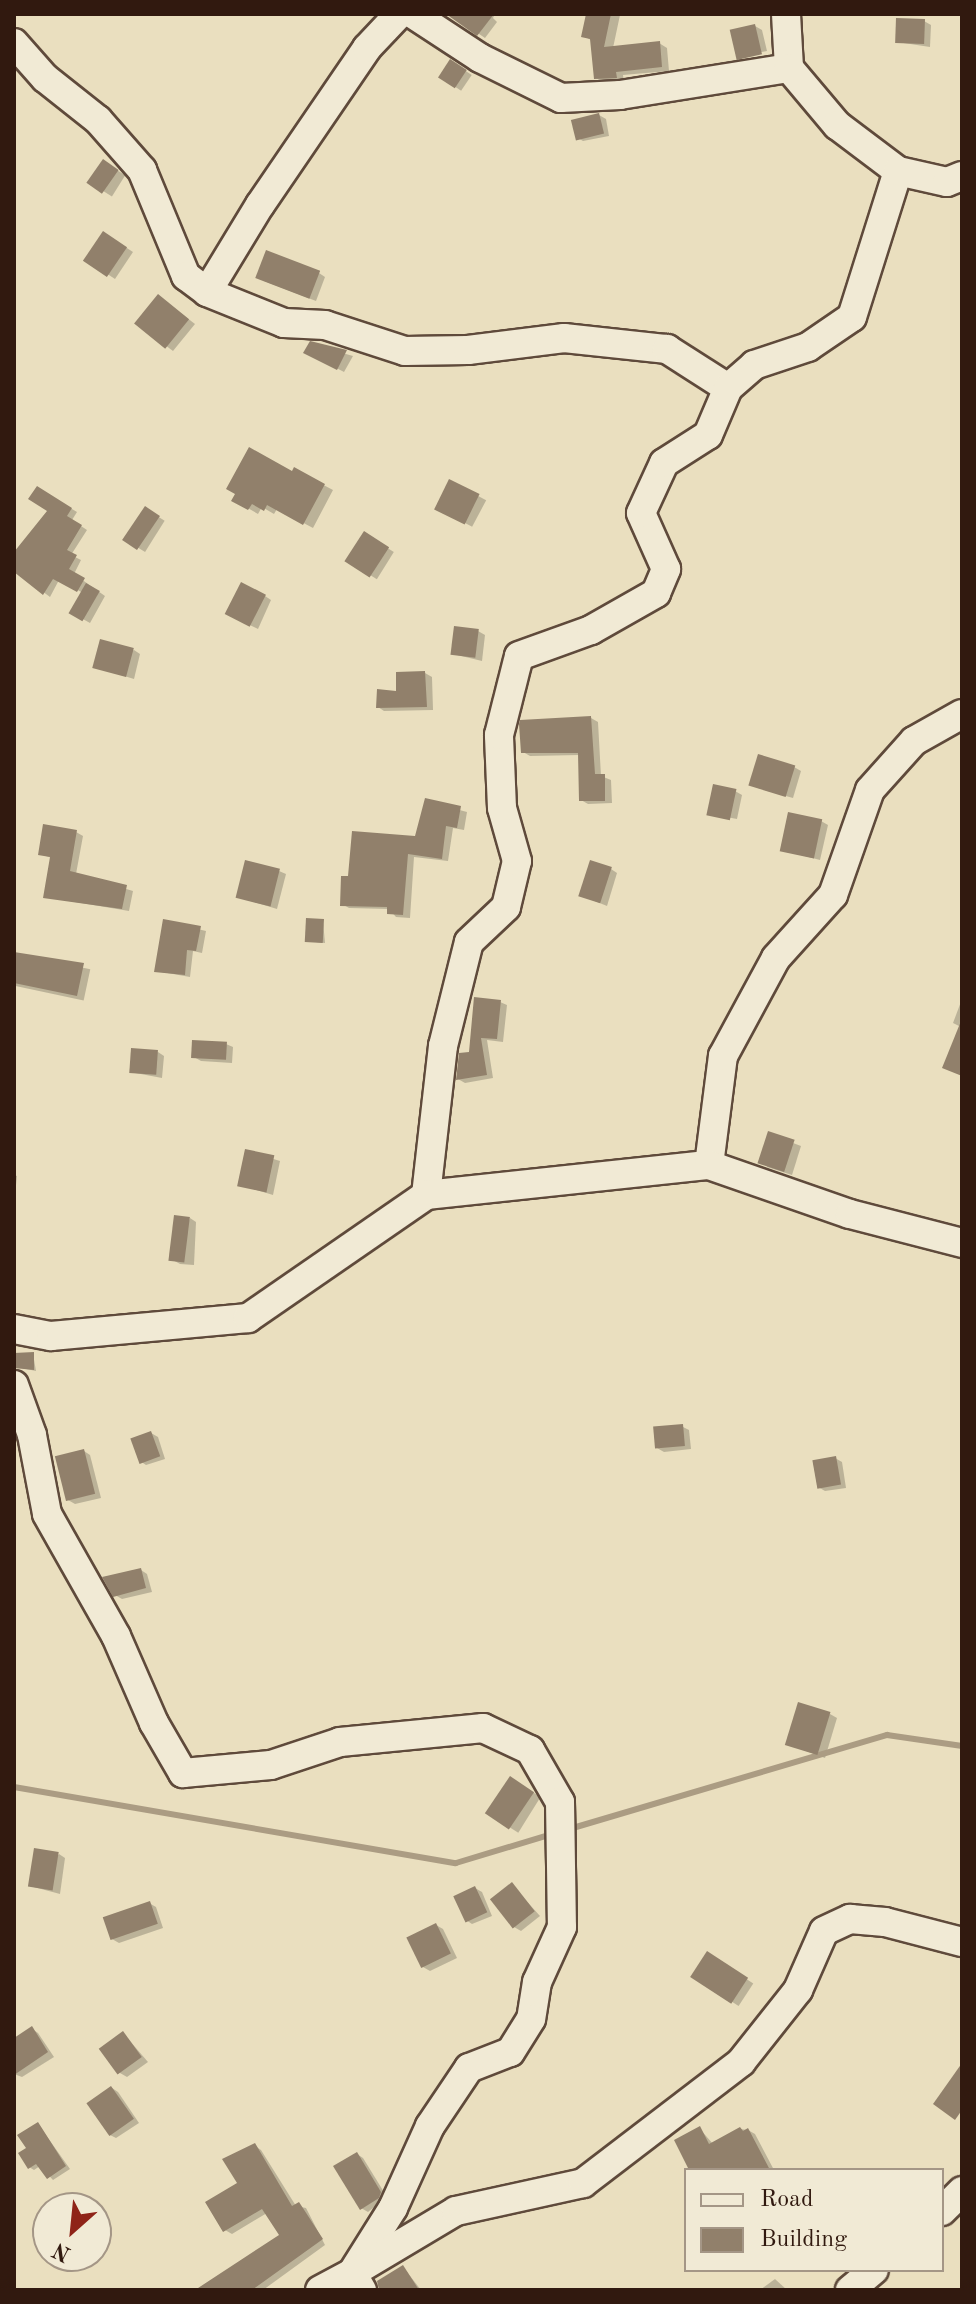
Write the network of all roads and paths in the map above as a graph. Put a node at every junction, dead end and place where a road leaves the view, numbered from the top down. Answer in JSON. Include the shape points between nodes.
{"nodes":[{"id":1,"x":399,"y":14,"type":"edge"},
{"id":2,"x":413,"y":14,"type":"edge"},
{"id":3,"x":786,"y":14,"type":"edge"},
{"id":4,"x":14,"y":43,"type":"edge"},
{"id":5,"x":789,"y":68,"type":"junction"},
{"id":6,"x":898,"y":171,"type":"junction"},
{"id":7,"x":957,"y":183,"type":"edge"},
{"id":8,"x":207,"y":292,"type":"junction"},
{"id":9,"x":728,"y":388,"type":"junction"},
{"id":10,"x":962,"y":714,"type":"edge"},
{"id":11,"x":709,"y":1165,"type":"junction"},
{"id":12,"x":426,"y":1195,"type":"junction"},
{"id":13,"x":962,"y":1243,"type":"edge"},
{"id":14,"x":14,"y":1329,"type":"edge"},
{"id":15,"x":14,"y":1385,"type":"edge"},
{"id":16,"x":962,"y":1942,"type":"edge"},
{"id":17,"x":962,"y":2191,"type":"edge"},
{"id":18,"x":944,"y":2209,"type":"edge"},
{"id":19,"x":872,"y":2272,"type":"edge"},
{"id":20,"x":357,"y":2282,"type":"edge"},
{"id":21,"x":320,"y":2290,"type":"edge"},
{"id":22,"x":850,"y":2290,"type":"edge"}],
"edges":[{"from":1,"to":8,"type":"street","via":[[367,48]]},
{"from":2,"to":5,"type":"street","via":[[480,58],[561,98],[620,95]]},
{"from":3,"to":5,"type":"street"},
{"from":4,"to":8,"type":"street","via":[[45,78],[98,120],[142,170],[186,276]]},
{"from":5,"to":6,"type":"street","via":[[837,125]]},
{"from":6,"to":7,"type":"street"},
{"from":6,"to":9,"type":"street","via":[[852,317],[808,347],[754,365]]},
{"from":8,"to":9,"type":"street","via":[[284,323],[325,325],[405,351],[468,350],[564,338],[667,349]]},
{"from":9,"to":12,"type":"street","via":[[708,435],[664,463],[641,513],[666,569],[656,593],[591,630],[519,656],[499,735],[502,808],[517,861],[506,907],[469,942],[443,1046]]},
{"from":10,"to":11,"type":"street","via":[[914,741],[870,790],[833,895],[776,958],[723,1056]]},
{"from":11,"to":12,"type":"street"},
{"from":11,"to":13,"type":"street","via":[[850,1214]]},
{"from":12,"to":14,"type":"street","via":[[248,1318],[51,1336]]},
{"from":15,"to":20,"type":"street","via":[[32,1435],[47,1514],[116,1636],[154,1723],[183,1773],[271,1765],[340,1742],[483,1728],[530,1750],[560,1802],[562,1927],[537,1982],[531,2019],[510,2052],[469,2068],[430,2126]]},
{"from":16,"to":20,"type":"street","via":[[885,1922],[850,1919],[824,1931],[798,1990],[741,2062],[583,2183],[456,2211]]},
{"from":17,"to":18,"type":"street"},
{"from":19,"to":22,"type":"street"},
{"from":20,"to":21,"type":"street"}]}
